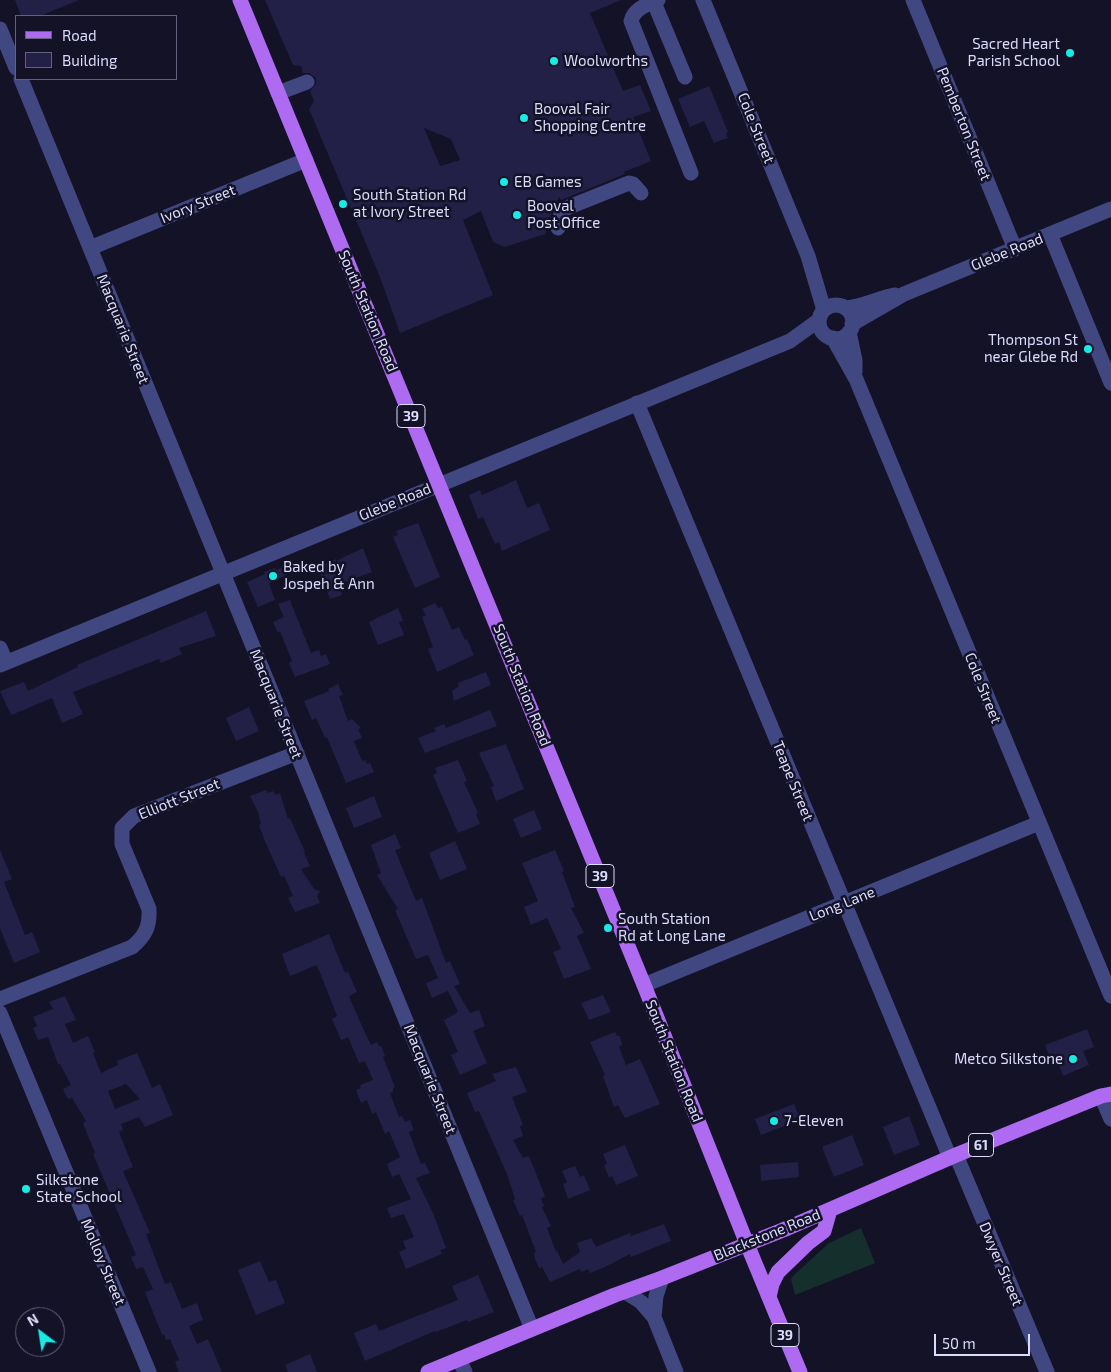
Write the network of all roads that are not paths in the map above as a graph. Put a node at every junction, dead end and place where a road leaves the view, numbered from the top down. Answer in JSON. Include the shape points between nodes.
{"nodes":[{"id":1,"x":240,"y":0,"type":"edge"},
{"id":2,"x":703,"y":0,"type":"edge"},
{"id":3,"x":913,"y":0,"type":"edge"},
{"id":4,"x":655,"y":1,"type":"edge"},
{"id":5,"x":0,"y":29,"type":"edge"},
{"id":6,"x":15,"y":66,"type":"edge"},
{"id":7,"x":685,"y":77,"type":"dead end"},
{"id":8,"x":20,"y":80,"type":"edge"},
{"id":9,"x":306,"y":82,"type":"dead end"},
{"id":10,"x":278,"y":93,"type":"junction"},
{"id":11,"x":306,"y":160,"type":"junction"},
{"id":12,"x":691,"y":173,"type":"dead end"},
{"id":13,"x":641,"y":193,"type":"dead end"},
{"id":14,"x":1111,"y":209,"type":"edge"},
{"id":15,"x":558,"y":228,"type":"dead end"},
{"id":16,"x":1050,"y":234,"type":"junction"},
{"id":17,"x":90,"y":248,"type":"junction"},
{"id":18,"x":1015,"y":249,"type":"junction"},
{"id":19,"x":904,"y":294,"type":"junction"},
{"id":20,"x":832,"y":311,"type":"junction"},
{"id":21,"x":851,"y":328,"type":"junction"},
{"id":22,"x":829,"y":336,"type":"junction"},
{"id":23,"x":790,"y":341,"type":"junction"},
{"id":24,"x":856,"y":379,"type":"junction"},
{"id":25,"x":1111,"y":383,"type":"edge"},
{"id":26,"x":637,"y":403,"type":"junction"},
{"id":27,"x":439,"y":484,"type":"junction"},
{"id":28,"x":222,"y":573,"type":"junction"},
{"id":29,"x":0,"y":648,"type":"edge"},
{"id":30,"x":3,"y":663,"type":"edge"},
{"id":31,"x":297,"y":753,"type":"junction"},
{"id":32,"x":1039,"y":823,"type":"junction"},
{"id":33,"x":843,"y":903,"type":"junction"},
{"id":34,"x":644,"y":985,"type":"junction"},
{"id":35,"x":1111,"y":996,"type":"edge"},
{"id":36,"x":0,"y":999,"type":"edge"},
{"id":37,"x":0,"y":1013,"type":"edge"},
{"id":38,"x":1107,"y":1093,"type":"edge"},
{"id":39,"x":1111,"y":1119,"type":"edge"},
{"id":40,"x":953,"y":1157,"type":"junction"},
{"id":41,"x":830,"y":1210,"type":"junction"},
{"id":42,"x":747,"y":1244,"type":"junction"},
{"id":43,"x":662,"y":1278,"type":"junction"},
{"id":44,"x":625,"y":1292,"type":"junction"},
{"id":45,"x":769,"y":1297,"type":"junction"},
{"id":46,"x":654,"y":1318,"type":"junction"},
{"id":47,"x":532,"y":1329,"type":"junction"},
{"id":48,"x":462,"y":1365,"type":"edge"},
{"id":49,"x":149,"y":1372,"type":"edge"},
{"id":50,"x":428,"y":1372,"type":"edge"},
{"id":51,"x":676,"y":1372,"type":"edge"},
{"id":52,"x":800,"y":1372,"type":"edge"},
{"id":53,"x":1047,"y":1372,"type":"edge"}],
"edges":[{"from":1,"to":10,"type":"main road","name":"South Station Road","number":"39"},
{"from":2,"to":20,"type":"street","name":"Cole Street"},
{"from":3,"to":18,"type":"street","name":"Pemberton Street"},
{"from":4,"to":7,"type":"street"},
{"from":4,"to":12,"type":"street","via":[[633,14],[631,21]]},
{"from":5,"to":6,"type":"street"},
{"from":8,"to":17,"type":"street","name":"Macquarie Street"},
{"from":9,"to":10,"type":"street"},
{"from":10,"to":11,"type":"main road","name":"South Station Road","number":"39"},
{"from":11,"to":17,"type":"street","name":"Ivory Street"},
{"from":11,"to":27,"type":"main road","name":"South Station Road","number":"39"},
{"from":13,"to":15,"type":"street","via":[[628,183],[564,209]]},
{"from":14,"to":16,"type":"street","name":"Glebe Road"},
{"from":16,"to":18,"type":"street","name":"Glebe Road"},
{"from":16,"to":25,"type":"street"},
{"from":17,"to":28,"type":"street","name":"Macquarie Street"},
{"from":18,"to":19,"type":"street","name":"Glebe Road"},
{"from":19,"to":20,"type":"street","name":"Glebe Road"},
{"from":19,"to":21,"type":"street","name":"Glebe Road"},
{"from":20,"to":21,"type":"street","via":[[851,315]]},
{"from":20,"to":22,"type":"street","via":[[822,331]]},
{"from":20,"to":23,"type":"street","name":"Glebe Road"},
{"from":21,"to":22,"type":"street","via":[[842,337]]},
{"from":21,"to":24,"type":"street","name":"Cole Street"},
{"from":22,"to":23,"type":"street","name":"Glebe Road"},
{"from":22,"to":24,"type":"street","name":"Cole Street"},
{"from":23,"to":26,"type":"street","name":"Glebe Road"},
{"from":24,"to":32,"type":"street","name":"Cole Street"},
{"from":26,"to":27,"type":"street","name":"Glebe Road"},
{"from":26,"to":33,"type":"street","name":"Teape Street"},
{"from":27,"to":28,"type":"street","name":"Glebe Road"},
{"from":27,"to":34,"type":"main road","name":"South Station Road","number":"39"},
{"from":28,"to":30,"type":"street","name":"Glebe Road"},
{"from":28,"to":31,"type":"street","name":"Macquarie Street"},
{"from":29,"to":30,"type":"street"},
{"from":31,"to":36,"type":"street","name":"Elliott Street","via":[[134,816],[122,828],[122,844],[149,909],[148,926],[142,938],[132,946]]},
{"from":31,"to":47,"type":"street","name":"Macquarie Street"},
{"from":32,"to":33,"type":"street","name":"Long Lane"},
{"from":32,"to":35,"type":"street","name":"Cole Street"},
{"from":33,"to":34,"type":"street","name":"Long Lane"},
{"from":33,"to":40,"type":"street","name":"Teape Street"},
{"from":34,"to":42,"type":"main road","name":"South Station Road","number":"39"},
{"from":37,"to":49,"type":"street","name":"Molloy Street"},
{"from":38,"to":39,"type":"street"},
{"from":38,"to":40,"type":"main road","name":"Blackstone Road","number":"61"},
{"from":40,"to":41,"type":"main road","name":"Blackstone Road","number":"61"},
{"from":40,"to":53,"type":"street","name":"Dwyer Street"},
{"from":41,"to":42,"type":"main road","name":"Blackstone Road","number":"61"},
{"from":41,"to":45,"type":"main road","via":[[824,1231],[778,1272]]},
{"from":42,"to":43,"type":"main road","name":"Blackstone Road"},
{"from":42,"to":45,"type":"main road","name":"South Station Road","number":"39"},
{"from":43,"to":44,"type":"main road","name":"Blackstone Road"},
{"from":43,"to":46,"type":"street"},
{"from":44,"to":46,"type":"street","via":[[641,1302]]},
{"from":44,"to":47,"type":"main road","name":"Blackstone Road"},
{"from":45,"to":52,"type":"main road","name":"South Station Road","number":"39"},
{"from":46,"to":51,"type":"street"},
{"from":47,"to":48,"type":"main road","name":"Blackstone Road"},
{"from":48,"to":50,"type":"main road","name":"Blackstone Road"}]}
